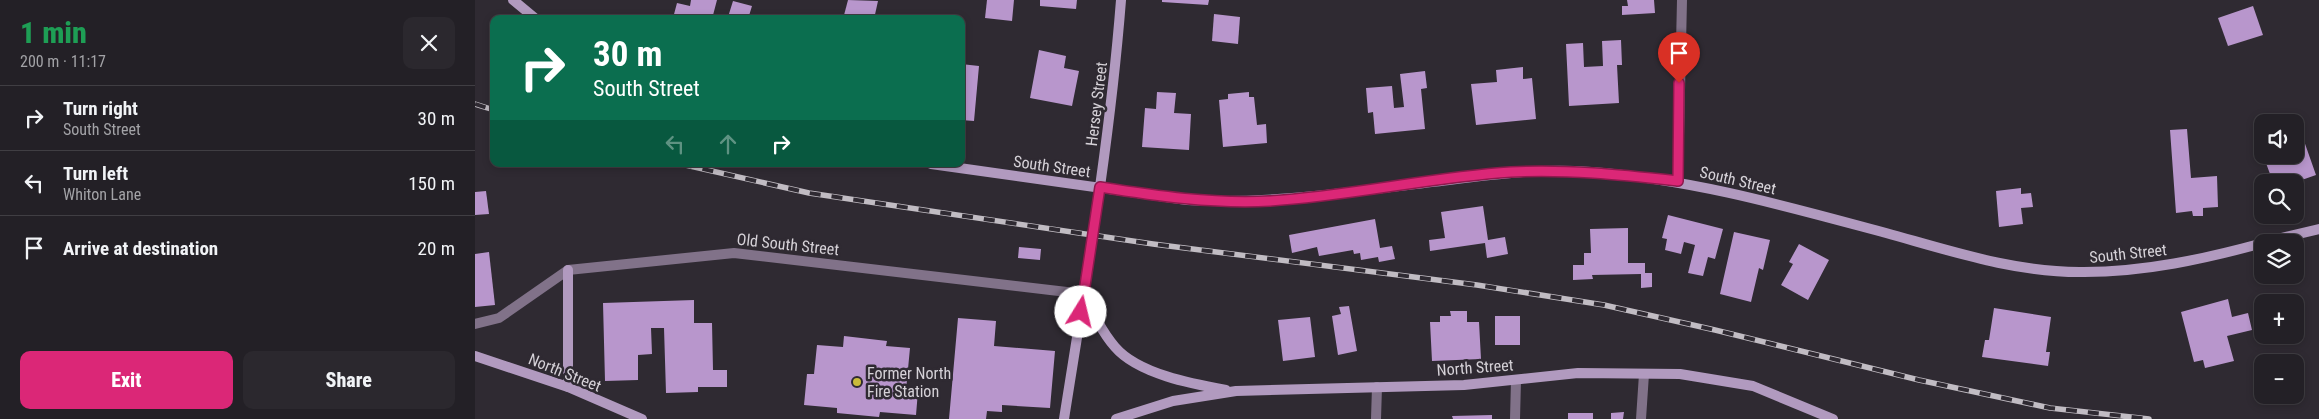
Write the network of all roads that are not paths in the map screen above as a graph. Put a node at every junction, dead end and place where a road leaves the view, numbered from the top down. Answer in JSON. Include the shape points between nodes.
{"nodes":[{"id":1,"x":513,"y":0,"type":"edge"},
{"id":2,"x":1121,"y":0,"type":"edge"},
{"id":3,"x":1681,"y":0,"type":"edge"},
{"id":4,"x":531,"y":15,"type":"edge"},
{"id":5,"x":953,"y":167,"type":"edge"},
{"id":6,"x":1678,"y":181,"type":"junction"},
{"id":7,"x":1100,"y":187,"type":"junction"},
{"id":8,"x":2319,"y":228,"type":"edge"},
{"id":9,"x":2297,"y":234,"type":"edge"},
{"id":10,"x":2254,"y":246,"type":"edge"},
{"id":11,"x":568,"y":270,"type":"junction"},
{"id":12,"x":1084,"y":294,"type":"junction"},
{"id":13,"x":475,"y":324,"type":"edge"},
{"id":14,"x":475,"y":356,"type":"edge"},
{"id":15,"x":1644,"y":374,"type":"junction"},
{"id":16,"x":1516,"y":380,"type":"junction"},
{"id":17,"x":568,"y":387,"type":"junction"},
{"id":18,"x":1377,"y":387,"type":"junction"},
{"id":19,"x":1237,"y":391,"type":"junction"},
{"id":20,"x":642,"y":419,"type":"edge"},
{"id":21,"x":1064,"y":419,"type":"edge"},
{"id":22,"x":1115,"y":419,"type":"edge"},
{"id":23,"x":1376,"y":419,"type":"edge"},
{"id":24,"x":1515,"y":419,"type":"edge"},
{"id":25,"x":1641,"y":419,"type":"edge"},
{"id":26,"x":1833,"y":419,"type":"edge"}],
"edges":[{"from":1,"to":4,"type":"street"},
{"from":2,"to":7,"type":"street","name":"Hersey Street","via":[[1119,42]]},
{"from":3,"to":6,"type":"street"},
{"from":5,"to":7,"type":"street","name":"South Street"},
{"from":6,"to":7,"type":"street","name":"South Street","via":[[1589,171],[1511,172],[1271,201],[1225,202],[1187,200]]},
{"from":6,"to":10,"type":"street","name":"South Street","via":[[2013,266],[2083,272],[2141,269],[2197,260]]},
{"from":7,"to":12,"type":"street","name":"Hersey Street"},
{"from":8,"to":9,"type":"street","name":"South Street"},
{"from":11,"to":12,"type":"street","name":"Old South Street","via":[[734,252]]},
{"from":11,"to":13,"type":"street","name":"Old South Street","via":[[499,318]]},
{"from":11,"to":17,"type":"street"},
{"from":12,"to":19,"type":"street","via":[[1098,324],[1116,349],[1129,358],[1154,372],[1185,383]]},
{"from":12,"to":21,"type":"street","name":"Hersey Street"},
{"from":14,"to":17,"type":"street","name":"North Street"},
{"from":15,"to":16,"type":"street","name":"North Street","via":[[1578,373]]},
{"from":15,"to":25,"type":"street"},
{"from":15,"to":26,"type":"street","name":"North Street","via":[[1680,374],[1753,386]]},
{"from":16,"to":18,"type":"street","name":"North Street"},
{"from":16,"to":24,"type":"street"},
{"from":17,"to":20,"type":"street","name":"North Street"},
{"from":18,"to":19,"type":"street","name":"North Street"},
{"from":18,"to":23,"type":"street"},
{"from":19,"to":22,"type":"street","name":"North Street","via":[[1173,401]]}]}
